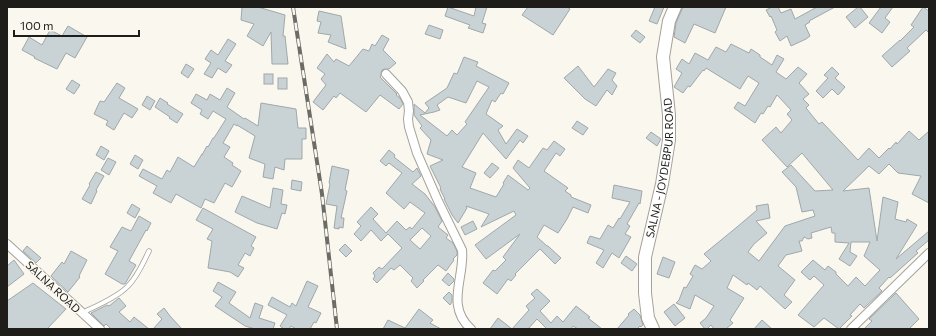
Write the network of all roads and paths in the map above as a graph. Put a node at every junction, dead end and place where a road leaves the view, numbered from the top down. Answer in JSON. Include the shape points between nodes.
{"nodes":[{"id":1,"x":675,"y":7,"type":"edge"},
{"id":2,"x":386,"y":74,"type":"dead end"},
{"id":3,"x":7,"y":244,"type":"edge"},
{"id":4,"x":149,"y":251,"type":"dead end"},
{"id":5,"x":929,"y":253,"type":"edge"},
{"id":6,"x":82,"y":313,"type":"junction"},
{"id":7,"x":100,"y":329,"type":"edge"},
{"id":8,"x":471,"y":329,"type":"edge"},
{"id":9,"x":653,"y":329,"type":"edge"},
{"id":10,"x":850,"y":329,"type":"edge"}],
"edges":[{"from":1,"to":9,"type":"main road","name":"SALNA - JOYDEBPUR ROAD","via":[[669,21],[663,57],[669,115],[668,140],[662,184],[645,257],[645,293],[648,318]]},
{"from":2,"to":8,"type":"street","via":[[402,91],[408,102],[409,127],[417,153],[462,250],[458,309]]},
{"from":3,"to":6,"type":"street","name":"SALNA ROAD"},
{"from":4,"to":6,"type":"lane","via":[[128,287]]},
{"from":5,"to":10,"type":"street"},
{"from":6,"to":7,"type":"street","name":"SALNA ROAD"}]}
